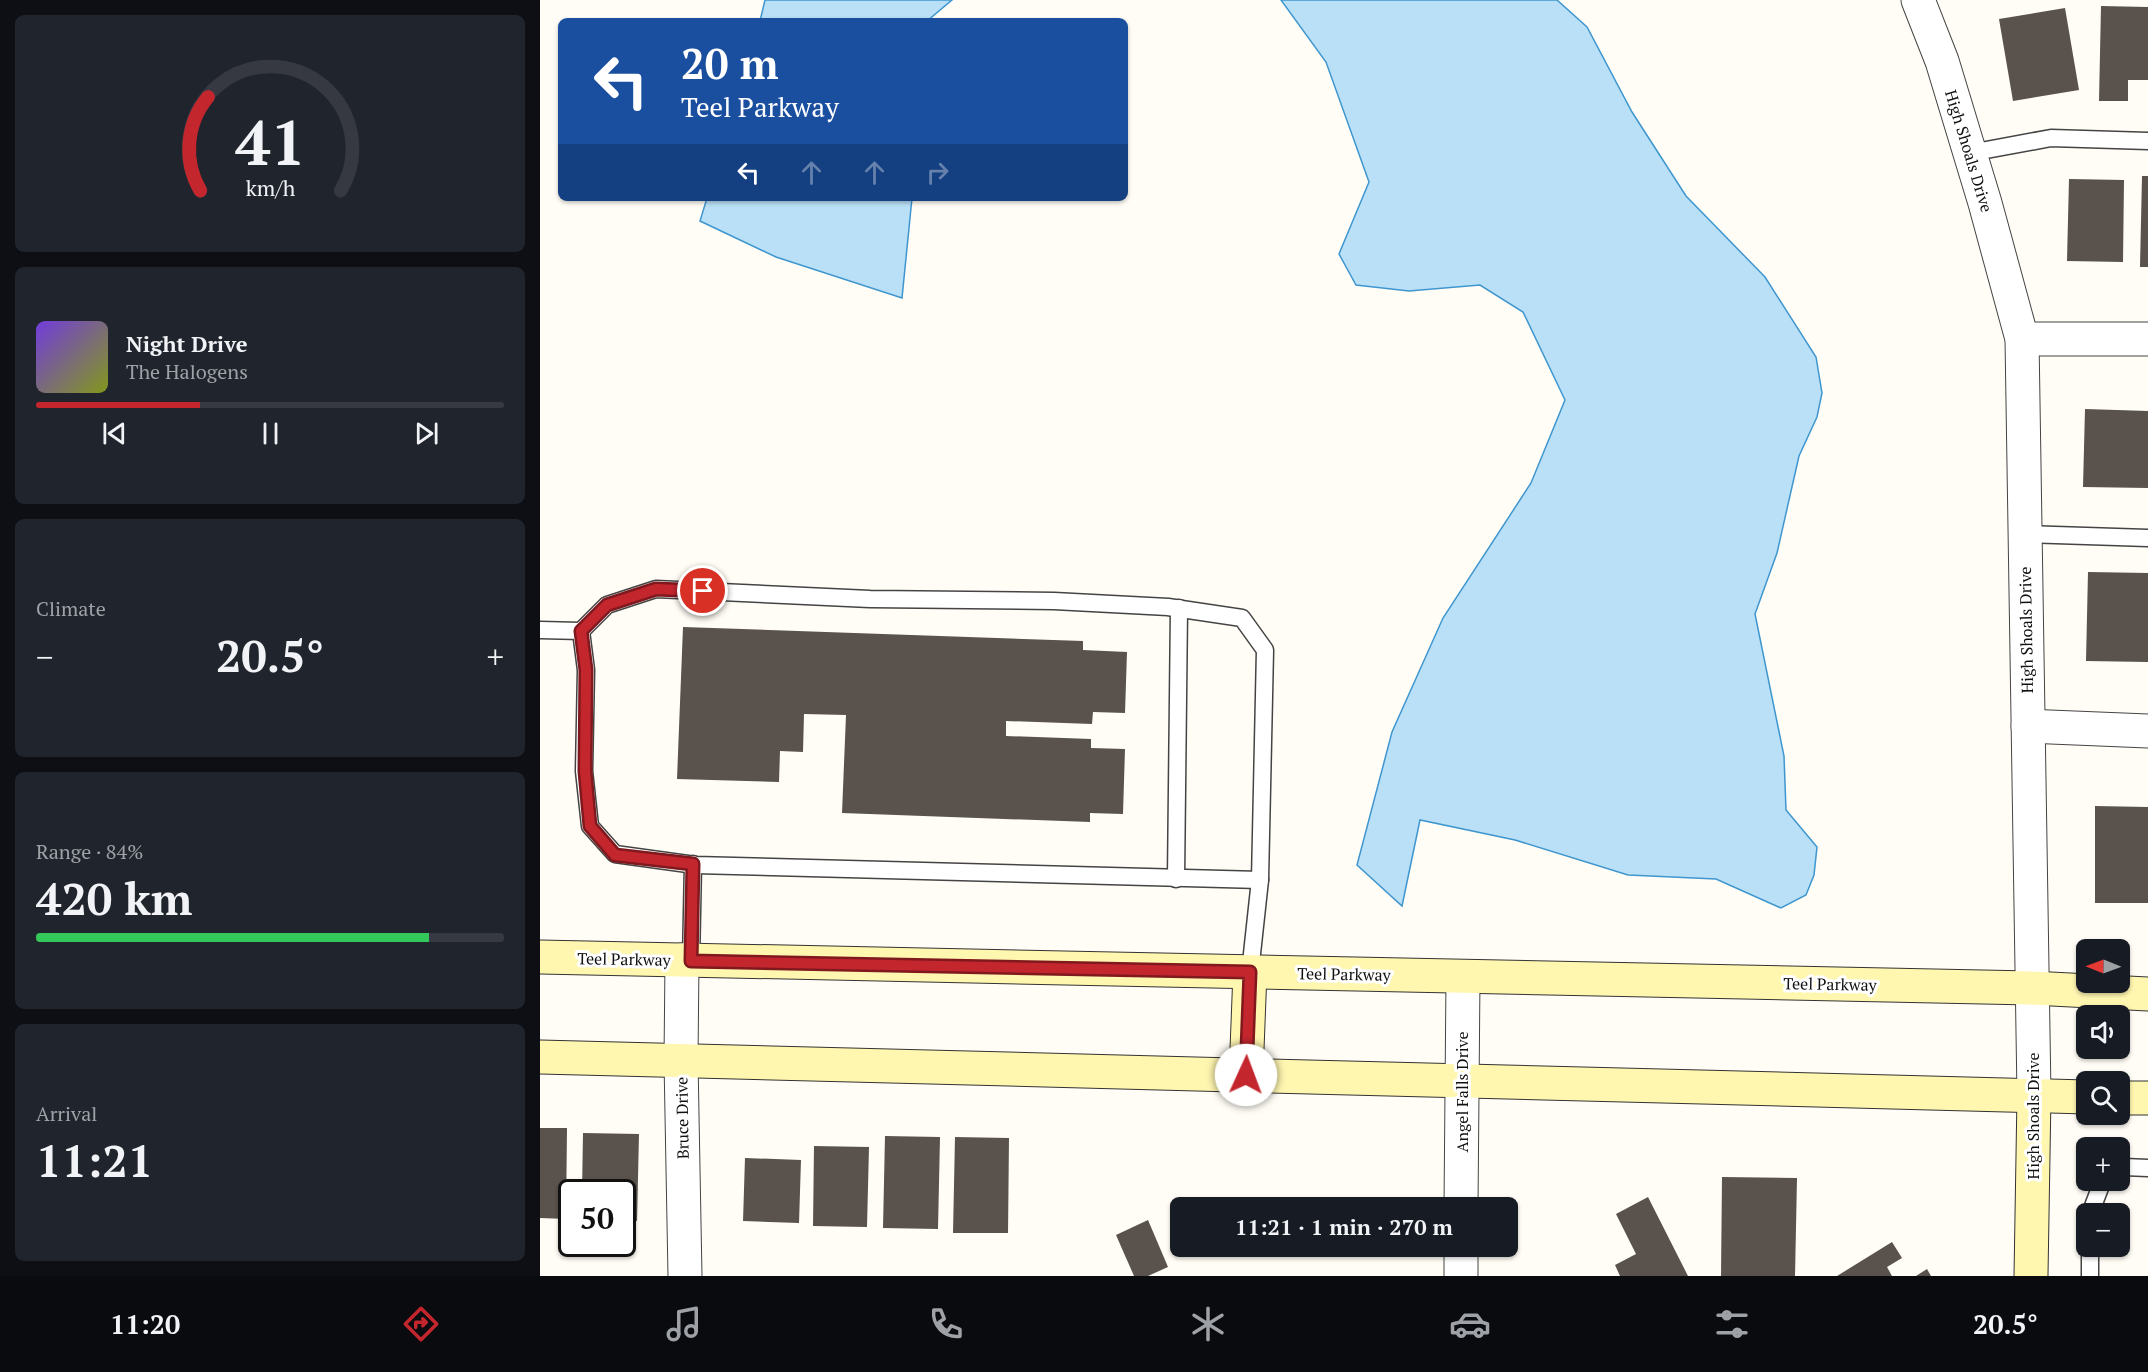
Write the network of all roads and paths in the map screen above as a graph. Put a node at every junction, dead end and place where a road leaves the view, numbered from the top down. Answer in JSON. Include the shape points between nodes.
{"nodes":[{"id":1,"x":1918,"y":0,"type":"edge"},
{"id":2,"x":2148,"y":141,"type":"edge"},
{"id":3,"x":1970,"y":153,"type":"junction"},
{"id":4,"x":2022,"y":339,"type":"junction"},
{"id":5,"x":2148,"y":339,"type":"edge"},
{"id":6,"x":2025,"y":534,"type":"junction"},
{"id":7,"x":2148,"y":538,"type":"edge"},
{"id":8,"x":1179,"y":608,"type":"junction"},
{"id":9,"x":540,"y":630,"type":"edge"},
{"id":10,"x":581,"y":631,"type":"junction"},
{"id":11,"x":2028,"y":726,"type":"junction"},
{"id":12,"x":2148,"y":731,"type":"edge"},
{"id":13,"x":693,"y":864,"type":"junction"},
{"id":14,"x":1176,"y":879,"type":"junction"},
{"id":15,"x":1260,"y":880,"type":"junction"},
{"id":16,"x":540,"y":957,"type":"edge"},
{"id":17,"x":687,"y":961,"type":"junction"},
{"id":18,"x":1250,"y":972,"type":"junction"},
{"id":19,"x":1463,"y":977,"type":"junction"},
{"id":20,"x":2031,"y":988,"type":"junction"},
{"id":21,"x":2148,"y":994,"type":"edge"},
{"id":22,"x":540,"y":1057,"type":"edge"},
{"id":23,"x":681,"y":1061,"type":"junction"},
{"id":24,"x":1246,"y":1075,"type":"junction"},
{"id":25,"x":1462,"y":1081,"type":"junction"},
{"id":26,"x":2034,"y":1095,"type":"junction"},
{"id":27,"x":2076,"y":1097,"type":"edge"},
{"id":28,"x":2130,"y":1098,"type":"edge"},
{"id":29,"x":2148,"y":1098,"type":"edge"},
{"id":30,"x":2130,"y":1167,"type":"edge"},
{"id":31,"x":2148,"y":1168,"type":"edge"},
{"id":32,"x":1461,"y":1197,"type":"edge"},
{"id":33,"x":1461,"y":1257,"type":"edge"},
{"id":34,"x":2090,"y":1257,"type":"edge"},
{"id":35,"x":685,"y":1276,"type":"edge"},
{"id":36,"x":1461,"y":1276,"type":"edge"},
{"id":37,"x":2031,"y":1276,"type":"edge"},
{"id":38,"x":2090,"y":1276,"type":"edge"}],
"edges":[{"from":1,"to":3,"type":"street","name":"High Shoals Drive","via":[[1942,61]]},
{"from":2,"to":3,"type":"lane","via":[[2051,138]]},
{"from":3,"to":4,"type":"street","name":"High Shoals Drive"},
{"from":4,"to":5,"type":"street"},
{"from":4,"to":6,"type":"street","name":"High Shoals Drive"},
{"from":6,"to":7,"type":"lane"},
{"from":6,"to":11,"type":"street","name":"High Shoals Drive"},
{"from":8,"to":10,"type":"lane","via":[[656,589],[607,605]]},
{"from":8,"to":14,"type":"lane"},
{"from":8,"to":15,"type":"lane","via":[[1242,618],[1265,650]]},
{"from":9,"to":10,"type":"lane"},
{"from":10,"to":13,"type":"lane","via":[[586,670],[585,771],[590,826],[615,855]]},
{"from":11,"to":12,"type":"street"},
{"from":11,"to":20,"type":"street","name":"High Shoals Drive"},
{"from":13,"to":14,"type":"lane"},
{"from":13,"to":17,"type":"lane"},
{"from":14,"to":15,"type":"lane"},
{"from":15,"to":18,"type":"lane"},
{"from":16,"to":17,"type":"main road","name":"Teel Parkway"},
{"from":17,"to":18,"type":"main road","name":"Teel Parkway"},
{"from":17,"to":23,"type":"street","name":"Bruce Drive"},
{"from":18,"to":19,"type":"main road","name":"Teel Parkway"},
{"from":18,"to":24,"type":"main road"},
{"from":19,"to":20,"type":"main road","name":"Teel Parkway"},
{"from":19,"to":25,"type":"street","name":"Angel Falls Drive"},
{"from":20,"to":21,"type":"main road","name":"Teel Parkway"},
{"from":20,"to":26,"type":"street","name":"High Shoals Drive"},
{"from":22,"to":23,"type":"main road"},
{"from":23,"to":24,"type":"main road"},
{"from":23,"to":35,"type":"street","name":"Bruce Drive"},
{"from":24,"to":25,"type":"main road"},
{"from":25,"to":26,"type":"main road"},
{"from":25,"to":32,"type":"street","name":"Angel Falls Drive"},
{"from":26,"to":27,"type":"main road"},
{"from":26,"to":37,"type":"main road","name":"High Shoals Drive"},
{"from":28,"to":29,"type":"main road"},
{"from":30,"to":31,"type":"lane"},
{"from":33,"to":36,"type":"street"},
{"from":34,"to":38,"type":"lane"}]}
